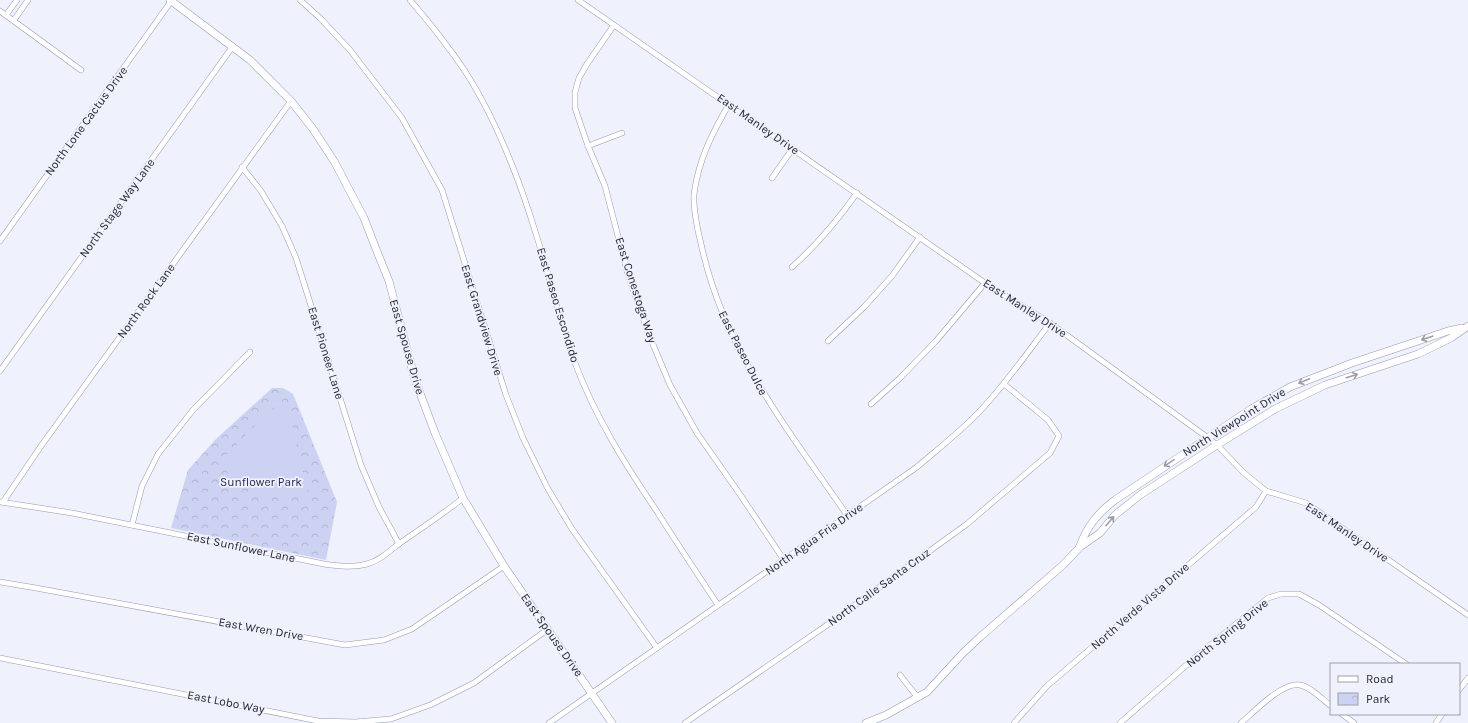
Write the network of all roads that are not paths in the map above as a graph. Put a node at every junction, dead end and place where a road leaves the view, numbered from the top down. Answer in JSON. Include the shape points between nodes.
{"nodes":[{"id":1,"x":17,"y":0,"type":"edge"},
{"id":2,"x":28,"y":0,"type":"edge"},
{"id":3,"x":171,"y":0,"type":"edge"},
{"id":4,"x":300,"y":0,"type":"edge"},
{"id":5,"x":410,"y":0,"type":"edge"},
{"id":6,"x":578,"y":0,"type":"edge"},
{"id":7,"x":0,"y":11,"type":"edge"},
{"id":8,"x":6,"y":15,"type":"junction"},
{"id":9,"x":14,"y":20,"type":"junction"},
{"id":10,"x":614,"y":25,"type":"junction"},
{"id":11,"x":234,"y":46,"type":"junction"},
{"id":12,"x":81,"y":70,"type":"dead end"},
{"id":13,"x":291,"y":101,"type":"junction"},
{"id":14,"x":729,"y":104,"type":"junction"},
{"id":15,"x":622,"y":133,"type":"dead end"},
{"id":16,"x":588,"y":146,"type":"junction"},
{"id":17,"x":793,"y":148,"type":"junction"},
{"id":18,"x":242,"y":167,"type":"junction"},
{"id":19,"x":772,"y":178,"type":"dead end"},
{"id":20,"x":857,"y":193,"type":"junction"},
{"id":21,"x":920,"y":237,"type":"junction"},
{"id":22,"x":0,"y":242,"type":"edge"},
{"id":23,"x":792,"y":266,"type":"dead end"},
{"id":24,"x":985,"y":282,"type":"junction"},
{"id":25,"x":1050,"y":323,"type":"junction"},
{"id":26,"x":1466,"y":327,"type":"edge"},
{"id":27,"x":828,"y":341,"type":"dead end"},
{"id":28,"x":250,"y":352,"type":"dead end"},
{"id":29,"x":0,"y":371,"type":"edge"},
{"id":30,"x":1004,"y":384,"type":"junction"},
{"id":31,"x":871,"y":404,"type":"dead end"},
{"id":32,"x":1208,"y":438,"type":"junction"},
{"id":33,"x":1217,"y":445,"type":"junction"},
{"id":34,"x":1266,"y":491,"type":"junction"},
{"id":35,"x":464,"y":498,"type":"junction"},
{"id":36,"x":2,"y":502,"type":"edge"},
{"id":37,"x":847,"y":515,"type":"junction"},
{"id":38,"x":132,"y":525,"type":"junction"},
{"id":39,"x":399,"y":544,"type":"junction"},
{"id":40,"x":1080,"y":547,"type":"junction"},
{"id":41,"x":784,"y":560,"type":"junction"},
{"id":42,"x":504,"y":566,"type":"junction"},
{"id":43,"x":0,"y":582,"type":"edge"},
{"id":44,"x":718,"y":605,"type":"junction"},
{"id":45,"x":1468,"y":615,"type":"edge"},
{"id":46,"x":548,"y":629,"type":"junction"},
{"id":47,"x":657,"y":648,"type":"junction"},
{"id":48,"x":0,"y":658,"type":"edge"},
{"id":49,"x":1405,"y":663,"type":"edge"},
{"id":50,"x":900,"y":675,"type":"dead end"},
{"id":51,"x":1468,"y":678,"type":"edge"},
{"id":52,"x":1460,"y":689,"type":"edge"},
{"id":53,"x":592,"y":693,"type":"junction"},
{"id":54,"x":918,"y":698,"type":"junction"},
{"id":55,"x":1330,"y":705,"type":"edge"},
{"id":56,"x":1343,"y":715,"type":"edge"},
{"id":57,"x":549,"y":723,"type":"edge"},
{"id":58,"x":612,"y":723,"type":"edge"},
{"id":59,"x":685,"y":723,"type":"edge"},
{"id":60,"x":866,"y":723,"type":"edge"},
{"id":61,"x":1014,"y":723,"type":"edge"},
{"id":62,"x":1120,"y":723,"type":"edge"},
{"id":63,"x":1241,"y":723,"type":"edge"},
{"id":64,"x":1354,"y":723,"type":"edge"}],
"edges":[{"from":1,"to":8,"type":"street"},
{"from":2,"to":9,"type":"street"},
{"from":3,"to":11,"type":"main road","name":"East Spouse Drive"},
{"from":3,"to":22,"type":"street","name":"North Lone Cactus Drive"},
{"from":4,"to":47,"type":"street","name":"East Grandview Drive","via":[[350,50],[397,111],[442,190],[506,395],[523,438],[572,530]]},
{"from":5,"to":44,"type":"street","name":"East Paseo Escondido","via":[[432,25],[465,72],[494,123],[517,176],[537,235],[555,304],[575,364],[604,429]]},
{"from":6,"to":10,"type":"street","name":"East Manley Drive"},
{"from":7,"to":8,"type":"street"},
{"from":8,"to":9,"type":"street"},
{"from":9,"to":12,"type":"street"},
{"from":10,"to":14,"type":"street","name":"East Manley Drive"},
{"from":10,"to":16,"type":"street","name":"East Conestoga Way","via":[[587,64],[575,92],[575,108]]},
{"from":11,"to":13,"type":"main road","name":"East Spouse Drive"},
{"from":11,"to":29,"type":"street","name":"North Stage Way Lane"},
{"from":13,"to":18,"type":"street","name":"North Rock Lane"},
{"from":13,"to":35,"type":"main road","name":"East Spouse Drive","via":[[334,161],[364,218],[389,281],[415,380]]},
{"from":14,"to":17,"type":"street","name":"East Manley Drive"},
{"from":14,"to":37,"type":"street","name":"East Paseo Dulce","via":[[712,134],[700,163],[694,195],[697,228],[705,264],[718,304],[741,353],[768,400]]},
{"from":15,"to":16,"type":"street"},
{"from":16,"to":41,"type":"street","name":"East Conestoga Way","via":[[605,186],[627,271],[647,330],[670,385],[697,433]]},
{"from":17,"to":19,"type":"street"},
{"from":17,"to":20,"type":"street","name":"East Manley Drive"},
{"from":18,"to":36,"type":"street","name":"North Rock Lane"},
{"from":18,"to":39,"type":"street","name":"East Pioneer Lane","via":[[261,191],[282,226],[293,252],[361,465]]},
{"from":20,"to":21,"type":"street","name":"East Manley Drive"},
{"from":20,"to":23,"type":"street","via":[[813,248]]},
{"from":21,"to":24,"type":"street","name":"East Manley Drive"},
{"from":21,"to":27,"type":"street","via":[[892,276],[864,308]]},
{"from":24,"to":25,"type":"street","name":"East Manley Drive"},
{"from":24,"to":31,"type":"street","via":[[936,342]]},
{"from":25,"to":30,"type":"street","name":"North Agua Fria Drive"},
{"from":25,"to":32,"type":"street","name":"East Manley Drive"},
{"from":26,"to":32,"type":"main road","name":"North Viewpoint Drive","one_way":true,"via":[[1352,363],[1290,387]]},
{"from":33,"to":26,"type":"main road","name":"North Viewpoint Drive","one_way":true,"via":[[1275,409],[1325,385],[1418,354],[1451,338]]},
{"from":28,"to":38,"type":"street","via":[[193,410],[158,454],[142,486]]},
{"from":30,"to":37,"type":"street","name":"North Agua Fria Drive","via":[[955,435],[917,467]]},
{"from":30,"to":59,"type":"street","name":"North Calle Santa Cruz","via":[[1048,420],[1059,436],[1050,453],[967,524]]},
{"from":32,"to":33,"type":"street","name":"East Manley Drive"},
{"from":32,"to":40,"type":"main road","name":"North Viewpoint Drive","one_way":true,"via":[[1103,509],[1085,533]]},
{"from":33,"to":34,"type":"street","name":"East Manley Drive"},
{"from":40,"to":33,"type":"main road","name":"North Viewpoint Drive","one_way":true,"via":[[1100,533],[1115,515],[1140,495]]},
{"from":34,"to":45,"type":"street","name":"East Manley Drive","via":[[1306,503]]},
{"from":34,"to":61,"type":"street","name":"North Verde Vista Drive","via":[[1256,507],[1047,686]]},
{"from":35,"to":39,"type":"street","name":"East Sunflower Lane"},
{"from":35,"to":42,"type":"main road","name":"East Spouse Drive"},
{"from":36,"to":38,"type":"street","name":"East Sunflower Lane"},
{"from":37,"to":41,"type":"street","name":"North Agua Fria Drive"},
{"from":38,"to":39,"type":"street","name":"East Sunflower Lane","via":[[345,567],[365,565],[380,559]]},
{"from":40,"to":54,"type":"main road","name":"North Viewpoint Drive","via":[[1063,565],[962,653],[937,682]]},
{"from":41,"to":44,"type":"street","name":"North Agua Fria Drive"},
{"from":42,"to":43,"type":"street","name":"East Wren Drive","via":[[412,629],[384,640],[345,644]]},
{"from":42,"to":46,"type":"main road","name":"East Spouse Drive"},
{"from":44,"to":47,"type":"street","name":"North Agua Fria Drive"},
{"from":46,"to":48,"type":"street","name":"East Lobo Way","via":[[474,683],[430,705],[392,718],[355,722],[318,721]]},
{"from":46,"to":53,"type":"main road","name":"East Spouse Drive"},
{"from":47,"to":53,"type":"street","name":"North Agua Fria Drive"},
{"from":49,"to":62,"type":"street","name":"North Spring Drive","via":[[1299,594],[1281,594],[1268,598]]},
{"from":50,"to":54,"type":"street"},
{"from":51,"to":52,"type":"street"},
{"from":53,"to":57,"type":"street","name":"North Agua Fria Drive"},
{"from":53,"to":58,"type":"main road","name":"East Spouse Drive"},
{"from":54,"to":60,"type":"main road","name":"North Viewpoint Drive"},
{"from":55,"to":63,"type":"street","via":[[1301,685],[1292,684]]},
{"from":56,"to":64,"type":"street"}]}
